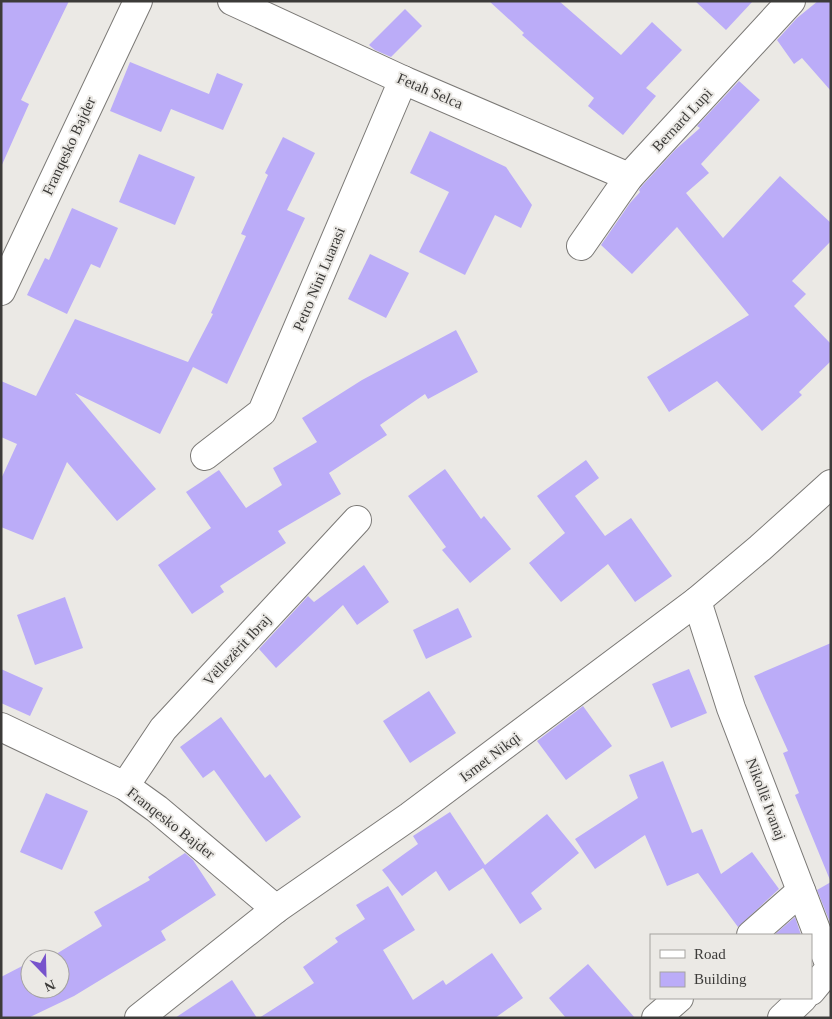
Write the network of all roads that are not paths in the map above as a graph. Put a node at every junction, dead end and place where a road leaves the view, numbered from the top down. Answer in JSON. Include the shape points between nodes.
{"nodes":[{"id":1,"x":138,"y":1,"type":"edge"},
{"id":2,"x":232,"y":1,"type":"edge"},
{"id":3,"x":791,"y":1,"type":"edge"},
{"id":4,"x":403,"y":80,"type":"junction"},
{"id":5,"x":630,"y":177,"type":"junction"},
{"id":6,"x":581,"y":246,"type":"dead end"},
{"id":7,"x":1,"y":291,"type":"edge"},
{"id":8,"x":205,"y":456,"type":"dead end"},
{"id":9,"x":831,"y":484,"type":"edge"},
{"id":10,"x":358,"y":520,"type":"dead end"},
{"id":11,"x":697,"y":601,"type":"junction"},
{"id":12,"x":1,"y":726,"type":"edge"},
{"id":13,"x":125,"y":786,"type":"junction"},
{"id":14,"x":801,"y":891,"type":"junction"},
{"id":15,"x":276,"y":909,"type":"junction"},
{"id":16,"x":752,"y":934,"type":"edge"},
{"id":17,"x":812,"y":989,"type":"edge"},
{"id":18,"x":678,"y":999,"type":"edge"},
{"id":19,"x":802,"y":999,"type":"edge"},
{"id":20,"x":139,"y":1018,"type":"edge"},
{"id":21,"x":656,"y":1018,"type":"edge"},
{"id":22,"x":782,"y":1018,"type":"edge"}],
"edges":[{"from":1,"to":7,"type":"street","name":"Franqesko Bajder"},
{"from":2,"to":4,"type":"street","name":"Fetah Selca"},
{"from":3,"to":5,"type":"street","name":"Bernard Lupi"},
{"from":4,"to":5,"type":"street","name":"Fetah Selca"},
{"from":4,"to":8,"type":"street","name":"Petro Nini Luarasi","via":[[262,412]]},
{"from":5,"to":6,"type":"street","name":"Bernard Lupi"},
{"from":9,"to":11,"type":"street","name":"Ismet Nikqi"},
{"from":10,"to":13,"type":"street","name":"Vëllezërit Ibraj","via":[[163,729]]},
{"from":11,"to":14,"type":"street","name":"Nikollë Ivanaj","via":[[731,708]]},
{"from":11,"to":15,"type":"street","name":"Ismet Nikqi","via":[[410,816]]},
{"from":12,"to":13,"type":"street","name":"Franqesko Bajder"},
{"from":13,"to":15,"type":"street","name":"Franqesko Bajder"},
{"from":14,"to":16,"type":"street"},
{"from":14,"to":17,"type":"street","name":"Nikollë Ivanaj","via":[[830,968]]},
{"from":15,"to":20,"type":"street","name":"Ismet Nikqi"},
{"from":18,"to":21,"type":"street"},
{"from":19,"to":22,"type":"street"}]}
